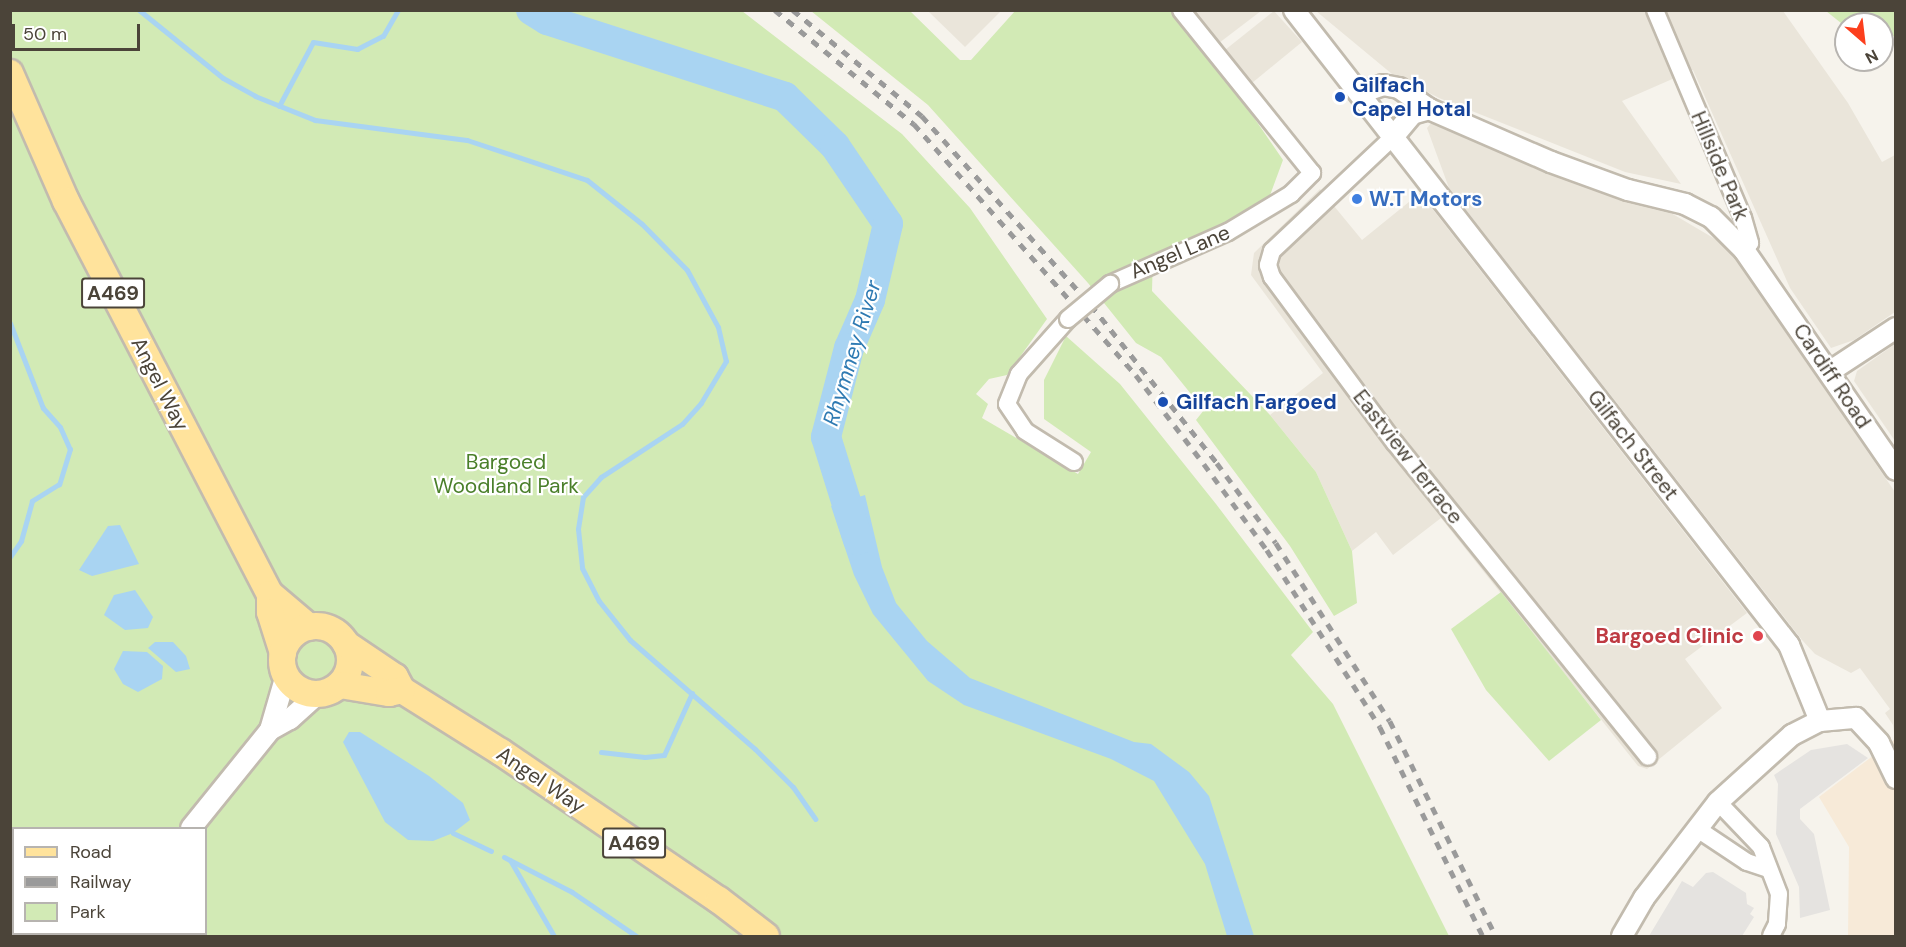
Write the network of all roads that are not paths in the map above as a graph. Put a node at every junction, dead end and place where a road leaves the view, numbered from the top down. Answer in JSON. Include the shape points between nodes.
{"nodes":[{"id":1,"x":1181,"y":10,"type":"edge"},
{"id":2,"x":1294,"y":10,"type":"edge"},
{"id":3,"x":1655,"y":10,"type":"edge"},
{"id":4,"x":10,"y":73,"type":"edge"},
{"id":5,"x":1360,"y":93,"type":"junction"},
{"id":6,"x":1429,"y":109,"type":"junction"},
{"id":7,"x":1393,"y":137,"type":"junction"},
{"id":8,"x":1744,"y":250,"type":"junction"},
{"id":9,"x":1788,"y":312,"type":"joint"},
{"id":10,"x":1896,"y":328,"type":"edge"},
{"id":11,"x":1829,"y":372,"type":"junction"},
{"id":12,"x":1074,"y":462,"type":"dead end"},
{"id":13,"x":1896,"y":470,"type":"edge"},
{"id":14,"x":270,"y":594,"type":"junction"},
{"id":15,"x":309,"y":627,"type":"junction"},
{"id":16,"x":346,"y":644,"type":"junction"},
{"id":17,"x":285,"y":664,"type":"junction"},
{"id":18,"x":329,"y":689,"type":"junction"},
{"id":19,"x":402,"y":690,"type":"junction"},
{"id":20,"x":1820,"y":721,"type":"junction"},
{"id":21,"x":270,"y":730,"type":"junction"},
{"id":22,"x":1648,"y":757,"type":"dead end"},
{"id":23,"x":1896,"y":778,"type":"edge"},
{"id":24,"x":1718,"y":802,"type":"junction"},
{"id":25,"x":192,"y":827,"type":"edge"},
{"id":26,"x":1696,"y":828,"type":"junction"},
{"id":27,"x":1768,"y":869,"type":"junction"},
{"id":28,"x":766,"y":936,"type":"edge"},
{"id":29,"x":1622,"y":936,"type":"edge"},
{"id":30,"x":1771,"y":936,"type":"edge"}],
"edges":[{"from":1,"to":12,"type":"street","name":"Angel Lane","bridge":true,"via":[[1312,172],[1291,194],[1228,232],[1110,284],[1068,319],[1020,374],[1007,404],[1025,431]]},
{"from":2,"to":5,"type":"street","name":"Gilfach Street"},
{"from":3,"to":8,"type":"street","name":"Hillside Park","via":[[1743,218],[1750,243]]},
{"from":4,"to":14,"type":"main road","name":"Angel Way","number":"A469","via":[[66,201]]},
{"from":5,"to":6,"type":"street","via":[[1383,85],[1399,88]]},
{"from":5,"to":7,"type":"street","name":"Gilfach Street"},
{"from":6,"to":7,"type":"street","via":[[1412,114]]},
{"from":6,"to":8,"type":"street","via":[[1551,162],[1628,190],[1685,204],[1711,217]]},
{"from":7,"to":20,"type":"street","name":"Gilfach Street","via":[[1789,645]]},
{"from":7,"to":22,"type":"street","name":"Eastview Terrace","via":[[1272,251],[1268,265],[1272,278],[1395,443]]},
{"from":8,"to":9,"type":"street","name":"Hillside Park"},
{"from":9,"to":11,"type":"street","name":"Cardiff Road"},
{"from":10,"to":11,"type":"street"},
{"from":11,"to":13,"type":"street","name":"Cardiff Road"},
{"from":14,"to":15,"type":"main road","name":"Angel Way","number":"A469"},
{"from":14,"to":17,"type":"main road","name":"Angel Way","number":"A469","via":[[270,612]]},
{"from":15,"to":16,"type":"main road","number":"A469","via":[[330,629]]},
{"from":15,"to":17,"type":"main road","via":[[292,636]]},
{"from":16,"to":18,"type":"main road","via":[[350,665]]},
{"from":16,"to":19,"type":"main road","name":"Angel Way","number":"A469","via":[[395,677]]},
{"from":17,"to":18,"type":"main road","via":[[299,689]]},
{"from":17,"to":21,"type":"street"},
{"from":18,"to":19,"type":"main road","via":[[389,693]]},
{"from":18,"to":21,"type":"street"},
{"from":19,"to":28,"type":"main road","name":"Angel Way","number":"A469","via":[[501,752]]},
{"from":20,"to":23,"type":"street","via":[[1846,717],[1867,726]]},
{"from":20,"to":24,"type":"street","via":[[1792,735]]},
{"from":21,"to":25,"type":"street"},
{"from":24,"to":26,"type":"street"},
{"from":24,"to":27,"type":"street","via":[[1761,847]]},
{"from":26,"to":27,"type":"street","via":[[1747,862]]},
{"from":26,"to":29,"type":"street"},
{"from":27,"to":30,"type":"street","via":[[1779,894],[1777,924]]}]}
